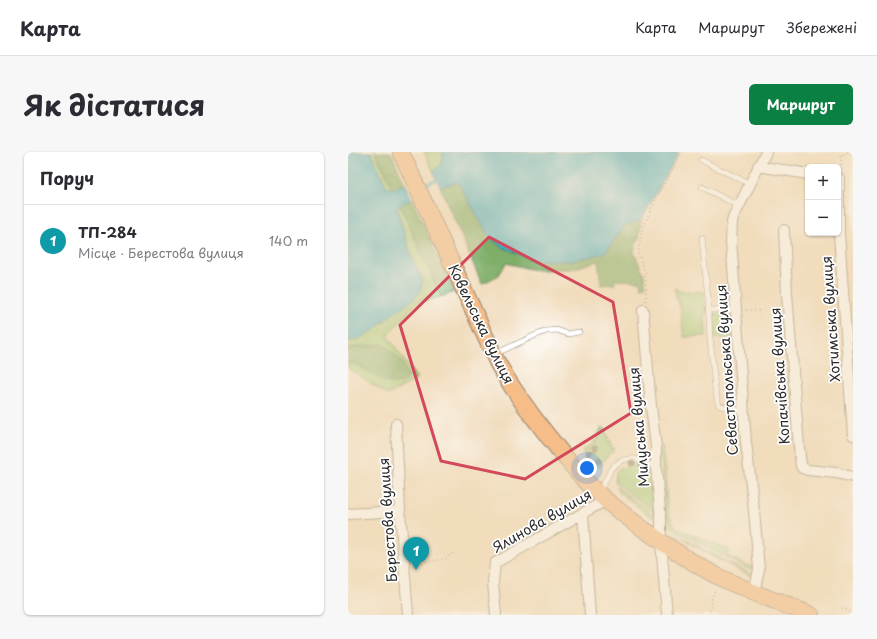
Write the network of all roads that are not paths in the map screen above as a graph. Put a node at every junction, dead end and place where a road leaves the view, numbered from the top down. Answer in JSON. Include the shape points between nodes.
{"nodes":[{"id":1,"x":401,"y":152,"type":"edge"},
{"id":2,"x":766,"y":152,"type":"edge"},
{"id":3,"x":701,"y":160,"type":"dead end"},
{"id":4,"x":758,"y":166,"type":"junction"},
{"id":5,"x":805,"y":174,"type":"edge"},
{"id":6,"x":750,"y":184,"type":"junction"},
{"id":7,"x":702,"y":187,"type":"dead end"},
{"id":8,"x":839,"y":200,"type":"edge"},
{"id":9,"x":739,"y":206,"type":"junction"},
{"id":10,"x":784,"y":230,"type":"dead end"},
{"id":11,"x":702,"y":238,"type":"dead end"},
{"id":12,"x":643,"y":310,"type":"road end"},
{"id":13,"x":708,"y":310,"type":"junction"},
{"id":14,"x":736,"y":310,"type":"junction"},
{"id":15,"x":579,"y":332,"type":"dead end"},
{"id":16,"x":494,"y":354,"type":"junction"},
{"id":17,"x":744,"y":411,"type":"junction"},
{"id":18,"x":396,"y":424,"type":"dead end"},
{"id":19,"x":853,"y":435,"type":"edge"},
{"id":20,"x":656,"y":468,"type":"junction"},
{"id":21,"x":853,"y":477,"type":"edge"},
{"id":22,"x":602,"y":496,"type":"junction"},
{"id":23,"x":400,"y":511,"type":"junction"},
{"id":24,"x":348,"y":514,"type":"edge"},
{"id":25,"x":583,"y":514,"type":"junction"},
{"id":26,"x":661,"y":542,"type":"junction"},
{"id":27,"x":754,"y":593,"type":"junction"},
{"id":28,"x":408,"y":615,"type":"edge"},
{"id":29,"x":496,"y":615,"type":"edge"},
{"id":30,"x":590,"y":615,"type":"edge"},
{"id":31,"x":667,"y":615,"type":"edge"},
{"id":32,"x":811,"y":615,"type":"edge"}],
"edges":[{"from":1,"to":16,"type":"main road","name":"Ковельська вулиця","via":[[402,170],[425,205]]},
{"from":2,"to":4,"type":"street","name":"Севастопольська вулиця"},
{"from":3,"to":6,"type":"lane"},
{"from":4,"to":5,"type":"street"},
{"from":4,"to":6,"type":"street","name":"Севастопольська вулиця"},
{"from":6,"to":9,"type":"street","name":"Севастопольська вулиця"},
{"from":7,"to":9,"type":"lane"},
{"from":8,"to":19,"type":"street","name":"Хотимська вулиця"},
{"from":9,"to":14,"type":"street","name":"Севастопольська вулиця","via":[[731,231]]},
{"from":10,"to":21,"type":"street","name":"Копачівська вулиця","via":[[801,466],[808,470]]},
{"from":11,"to":13,"type":"lane"},
{"from":12,"to":20,"type":"street","name":"Милуська вулиця"},
{"from":13,"to":14,"type":"lane"},
{"from":13,"to":17,"type":"lane","via":[[719,405]]},
{"from":14,"to":17,"type":"street","name":"Севастопольська вулиця"},
{"from":15,"to":16,"type":"lane","via":[[568,334],[557,330],[547,331]]},
{"from":16,"to":22,"type":"main road","name":"Ковельська вулиця","via":[[527,410],[584,479]]},
{"from":17,"to":27,"type":"street","name":"Севастопольська вулиця","via":[[759,569]]},
{"from":18,"to":23,"type":"street","name":"Берестова вулиця"},
{"from":20,"to":22,"type":"lane","via":[[633,458],[618,462],[611,469]]},
{"from":20,"to":26,"type":"street","name":"Милуська вулиця"},
{"from":22,"to":25,"type":"street","name":"Ялинова вулиця"},
{"from":22,"to":26,"type":"main road","name":"Ковельська вулиця","via":[[619,512]]},
{"from":23,"to":24,"type":"street"},
{"from":23,"to":28,"type":"street","name":"Берестова вулиця"},
{"from":25,"to":29,"type":"street","name":"Ялинова вулиця","via":[[495,563],[493,583]]},
{"from":25,"to":30,"type":"street"},
{"from":26,"to":27,"type":"main road","name":"Ковельська вулиця","via":[[721,578]]},
{"from":26,"to":31,"type":"street","name":"Милуська вулиця"},
{"from":27,"to":32,"type":"main road","name":"Ковельська вулиця"}]}
